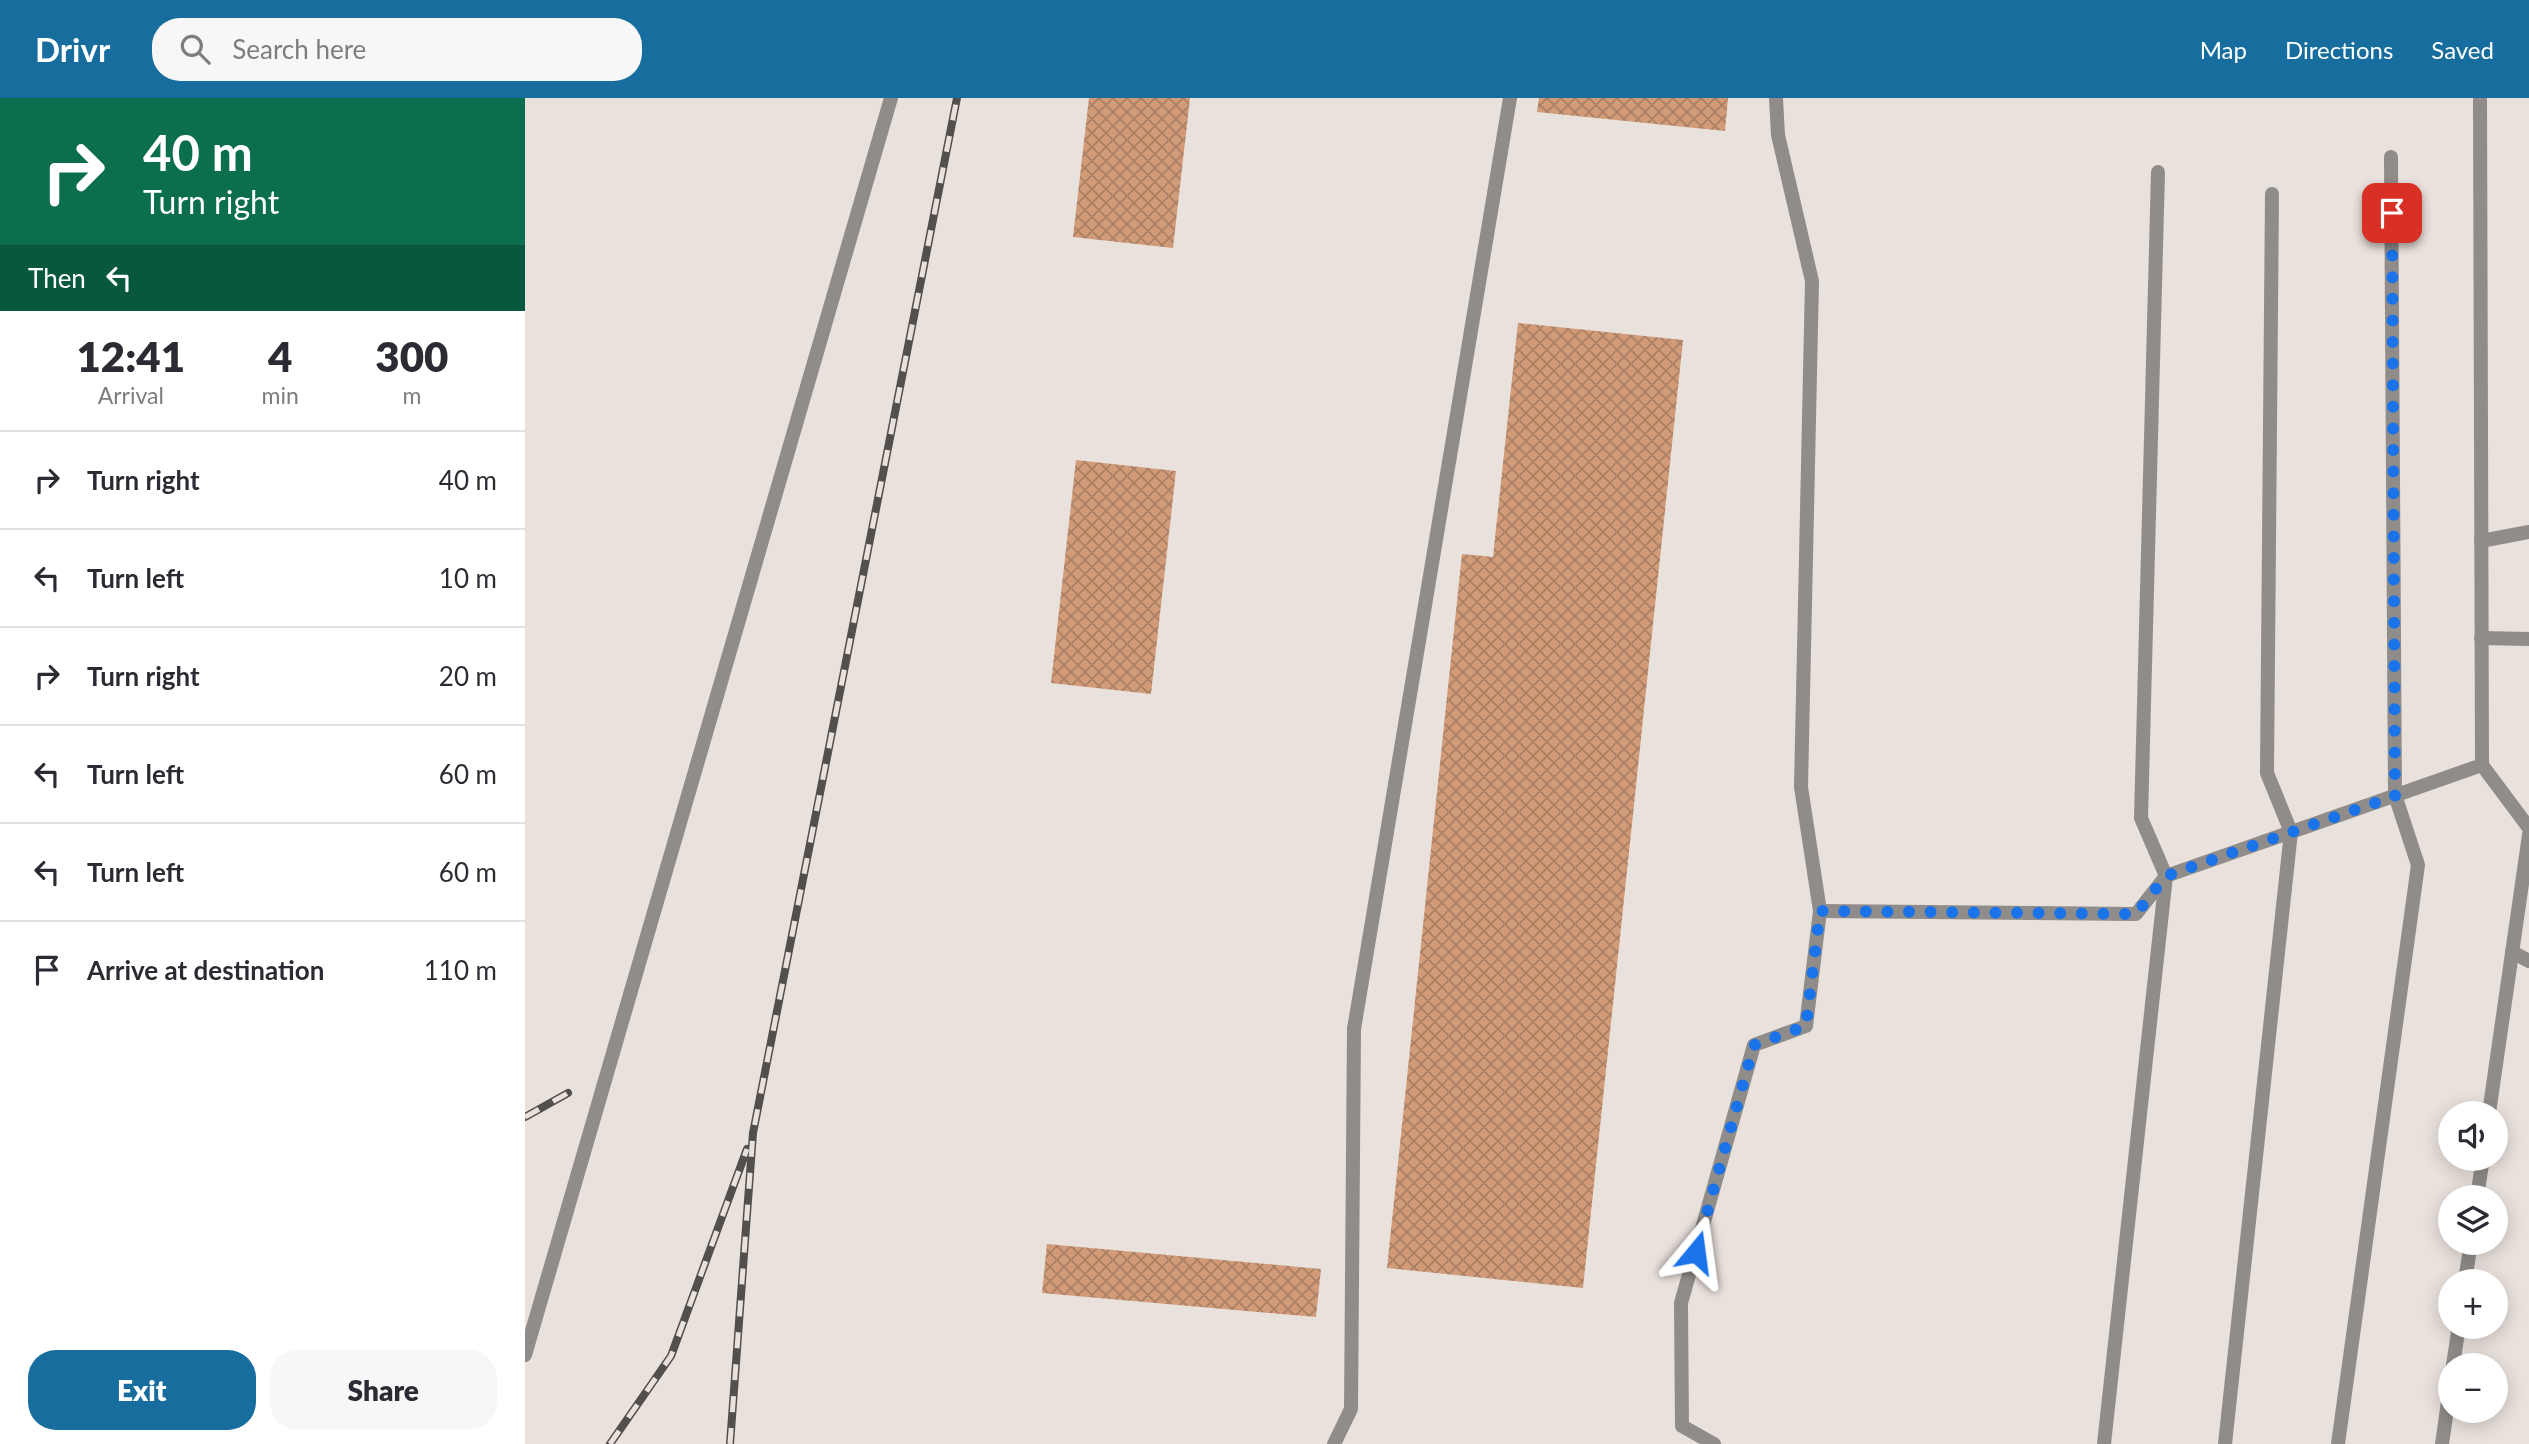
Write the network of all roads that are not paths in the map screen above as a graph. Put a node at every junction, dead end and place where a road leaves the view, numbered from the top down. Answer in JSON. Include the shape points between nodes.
{"nodes":[{"id":1,"x":891,"y":98,"type":"edge"},
{"id":2,"x":1510,"y":98,"type":"edge"},
{"id":3,"x":1776,"y":98,"type":"edge"},
{"id":4,"x":2480,"y":98,"type":"edge"},
{"id":5,"x":2391,"y":157,"type":"dead end"},
{"id":6,"x":2158,"y":172,"type":"dead end"},
{"id":7,"x":2272,"y":194,"type":"dead end"},
{"id":8,"x":2529,"y":532,"type":"edge"},
{"id":9,"x":2481,"y":541,"type":"junction"},
{"id":10,"x":2481,"y":638,"type":"junction"},
{"id":11,"x":2529,"y":639,"type":"edge"},
{"id":12,"x":2482,"y":765,"type":"junction"},
{"id":13,"x":2395,"y":796,"type":"junction"},
{"id":14,"x":2529,"y":828,"type":"edge"},
{"id":15,"x":2291,"y":832,"type":"junction"},
{"id":16,"x":2529,"y":835,"type":"edge"},
{"id":17,"x":2166,"y":876,"type":"junction"},
{"id":18,"x":1820,"y":911,"type":"junction"},
{"id":19,"x":2512,"y":952,"type":"junction"},
{"id":20,"x":2529,"y":961,"type":"edge"},
{"id":21,"x":2491,"y":1101,"type":"edge"},
{"id":22,"x":525,"y":1355,"type":"edge"},
{"id":23,"x":2445,"y":1423,"type":"edge"},
{"id":24,"x":1335,"y":1444,"type":"edge"},
{"id":25,"x":1714,"y":1444,"type":"edge"},
{"id":26,"x":2103,"y":1444,"type":"edge"},
{"id":27,"x":2225,"y":1444,"type":"edge"},
{"id":28,"x":2338,"y":1444,"type":"edge"},
{"id":29,"x":2442,"y":1444,"type":"edge"}],
"edges":[{"from":1,"to":22,"type":"street"},
{"from":2,"to":24,"type":"street","via":[[1354,1029],[1351,1409]]},
{"from":3,"to":18,"type":"street","via":[[1778,135],[1812,281],[1801,787]]},
{"from":4,"to":9,"type":"street"},
{"from":5,"to":13,"type":"street"},
{"from":6,"to":17,"type":"street","via":[[2141,818]]},
{"from":7,"to":15,"type":"street","via":[[2267,773]]},
{"from":8,"to":9,"type":"street"},
{"from":9,"to":10,"type":"street"},
{"from":10,"to":11,"type":"street"},
{"from":10,"to":12,"type":"street"},
{"from":12,"to":13,"type":"street"},
{"from":12,"to":14,"type":"street"},
{"from":13,"to":15,"type":"street"},
{"from":13,"to":28,"type":"street","via":[[2418,865]]},
{"from":15,"to":17,"type":"street"},
{"from":15,"to":27,"type":"street"},
{"from":16,"to":19,"type":"street"},
{"from":17,"to":18,"type":"street","via":[[2136,914]]},
{"from":17,"to":26,"type":"street"},
{"from":18,"to":25,"type":"street","via":[[1806,1026],[1754,1045],[1681,1303],[1682,1426]]},
{"from":19,"to":20,"type":"street"},
{"from":19,"to":21,"type":"street"},
{"from":23,"to":29,"type":"street"}]}
